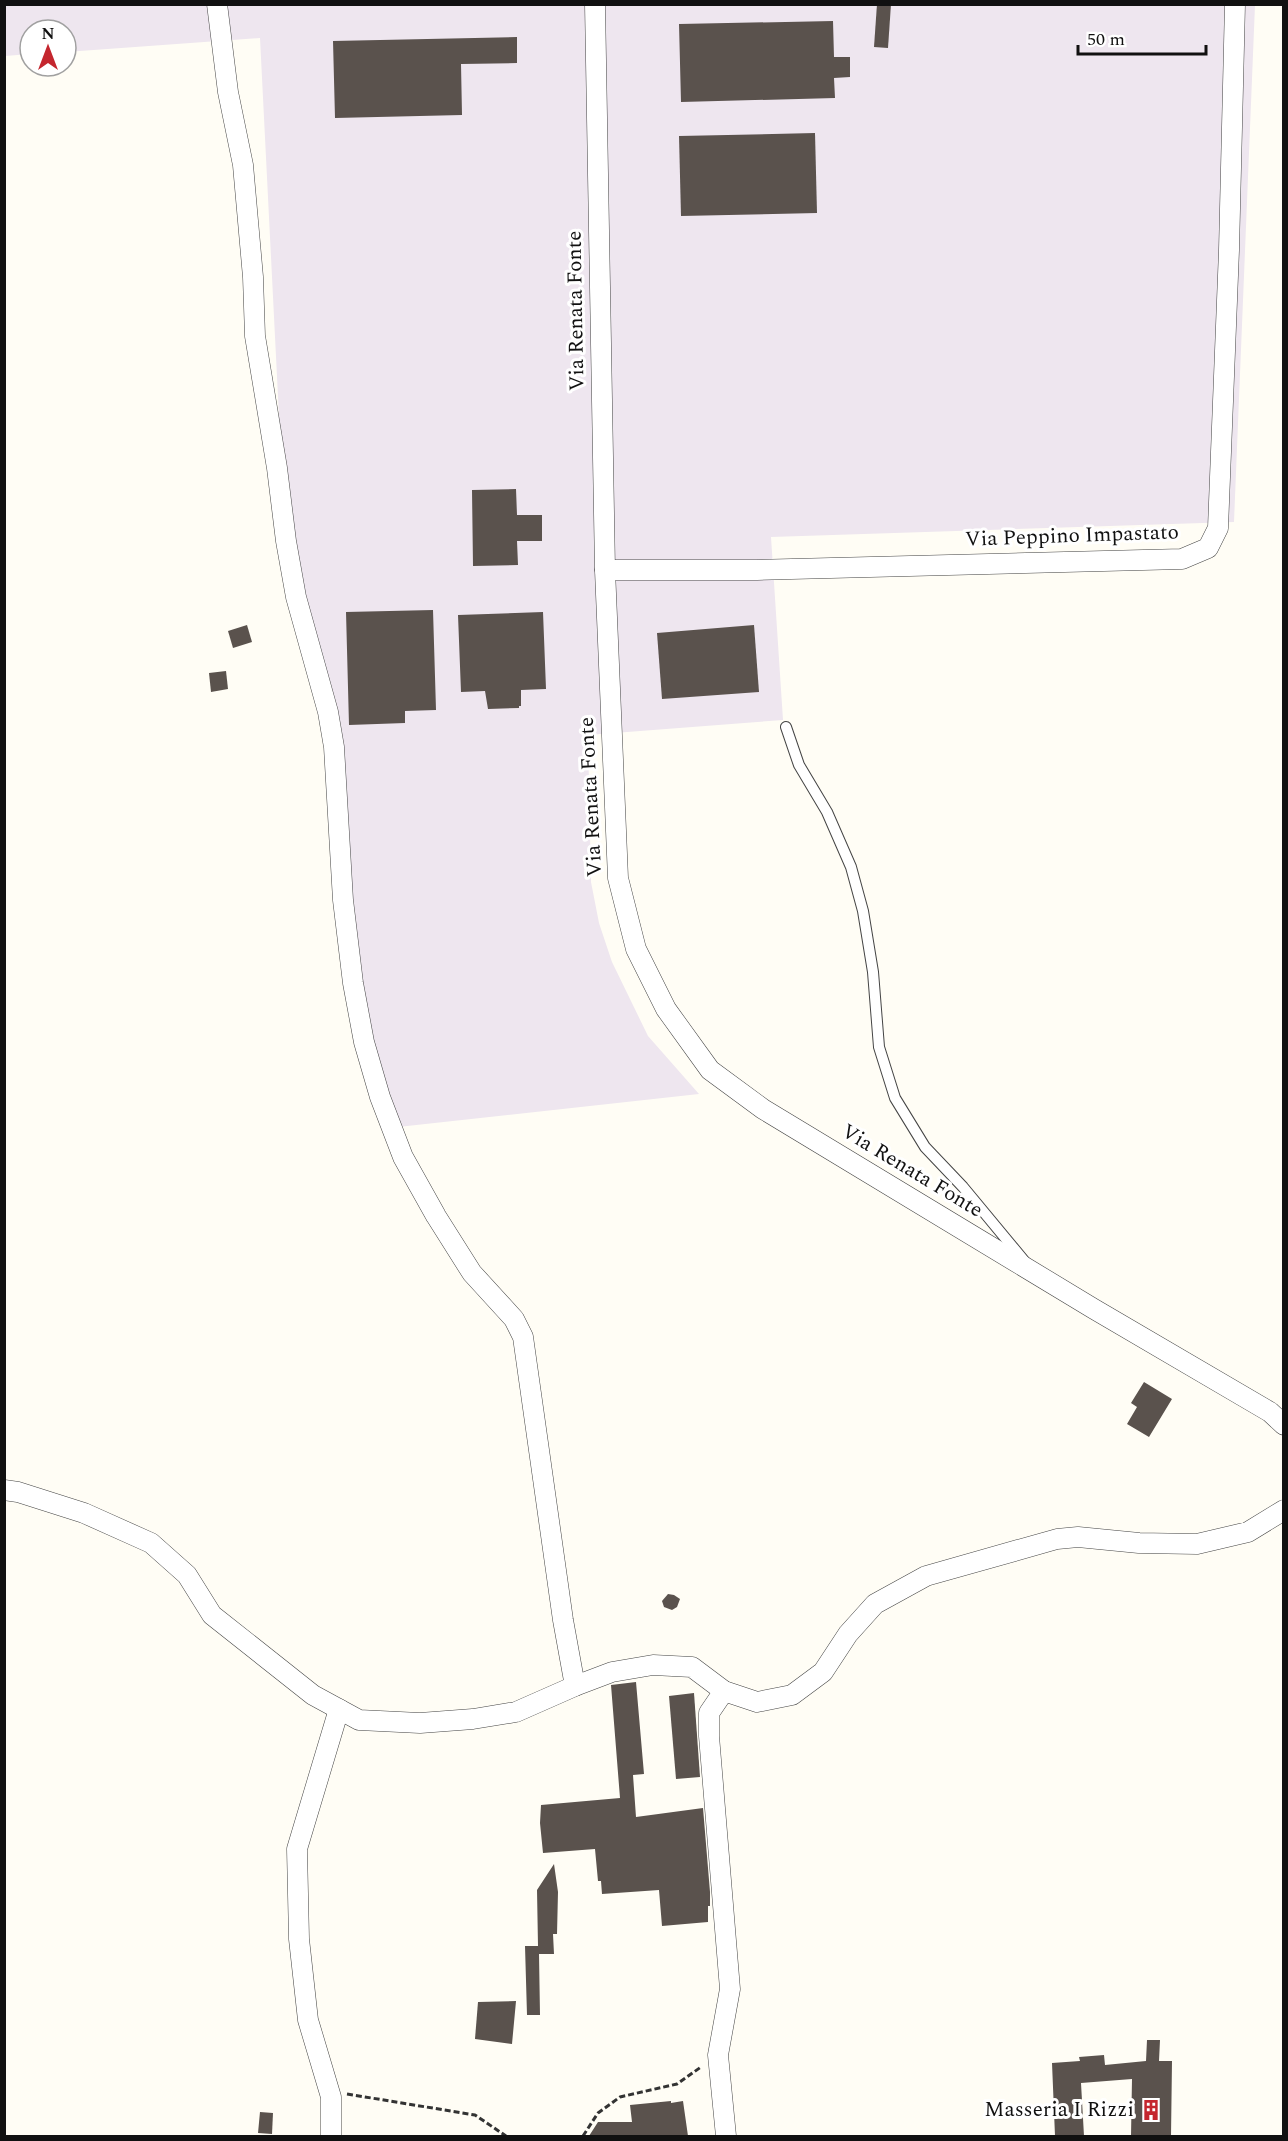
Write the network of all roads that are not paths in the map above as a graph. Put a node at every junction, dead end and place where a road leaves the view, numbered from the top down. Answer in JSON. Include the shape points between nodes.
{"nodes":[{"id":1,"x":217,"y":4,"type":"edge"},
{"id":2,"x":595,"y":4,"type":"edge"},
{"id":3,"x":1235,"y":4,"type":"edge"},
{"id":4,"x":605,"y":570,"type":"junction"},
{"id":5,"x":786,"y":727,"type":"dead end"},
{"id":6,"x":1032,"y":1271,"type":"junction"},
{"id":7,"x":1284,"y":1425,"type":"edge"},
{"id":8,"x":4,"y":1490,"type":"edge"},
{"id":9,"x":1284,"y":1510,"type":"edge"},
{"id":10,"x":575,"y":1686,"type":"junction"},
{"id":11,"x":724,"y":1691,"type":"junction"},
{"id":12,"x":339,"y":1709,"type":"junction"},
{"id":13,"x":331,"y":2136,"type":"edge"},
{"id":14,"x":726,"y":2136,"type":"edge"}],
"edges":[{"from":1,"to":10,"type":"street","via":[[228,92],[243,165],[255,336],[286,541],[334,747],[343,900],[364,1042],[403,1157],[472,1273],[514,1319],[523,1337]]},
{"from":2,"to":4,"type":"street","name":"Via Renata Fonte"},
{"from":3,"to":4,"type":"street","name":"Via Peppino Impastato","via":[[1218,528],[1208,548],[1182,559]]},
{"from":4,"to":6,"type":"street","name":"Via Renata Fonte","via":[[618,878],[636,949],[666,1009],[710,1070],[763,1108]]},
{"from":5,"to":6,"type":"lane","via":[[799,765],[827,812],[851,867],[868,941],[879,1047],[895,1098],[925,1147]]},
{"from":6,"to":7,"type":"street","name":"Via Renata Fonte","via":[[1270,1412]]},
{"from":8,"to":12,"type":"street","via":[[84,1512],[150,1543],[187,1575],[212,1615],[313,1695]]},
{"from":9,"to":11,"type":"street","via":[[1248,1532],[1197,1544],[1057,1539],[926,1576],[875,1604],[848,1634],[823,1672],[792,1695],[757,1702]]},
{"from":10,"to":11,"type":"street","via":[[612,1672],[652,1665],[692,1666]]},
{"from":10,"to":12,"type":"street","via":[[516,1712],[473,1719],[420,1723],[359,1720]]},
{"from":11,"to":14,"type":"street","via":[[709,1713],[709,1725],[730,1989],[718,2055]]},
{"from":12,"to":13,"type":"street","via":[[297,1849],[299,1939],[308,2020],[330,2097]]}]}
